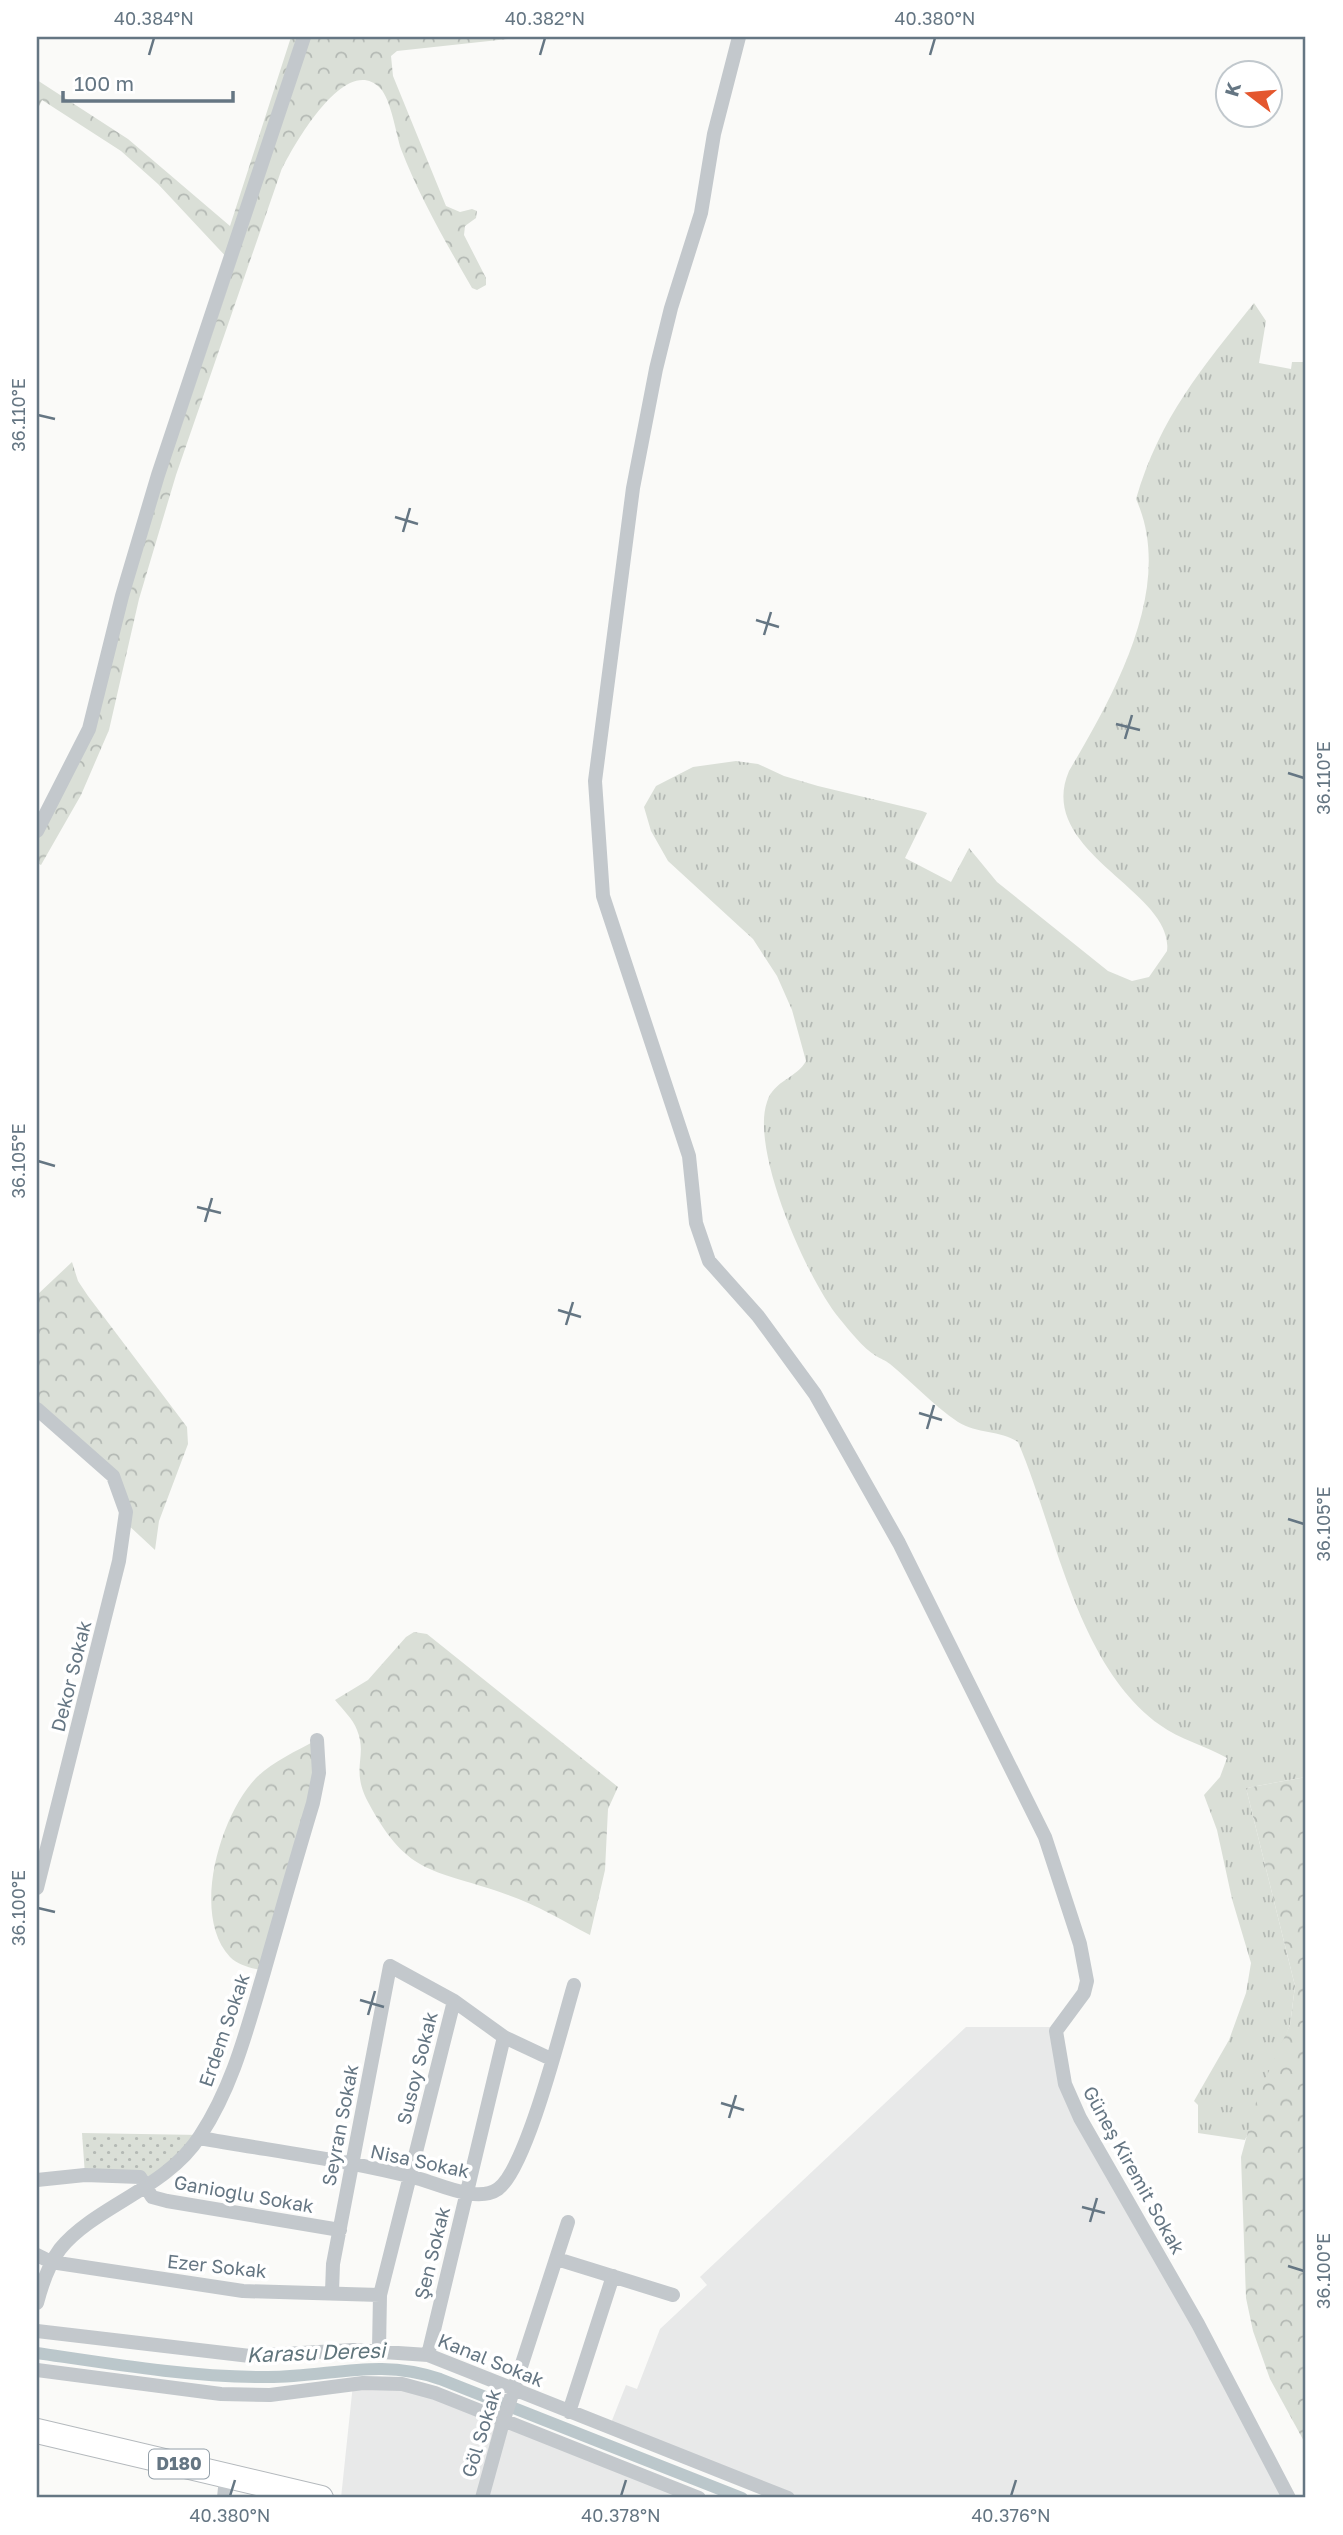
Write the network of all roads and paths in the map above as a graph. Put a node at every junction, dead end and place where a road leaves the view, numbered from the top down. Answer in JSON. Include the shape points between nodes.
{"nodes":[{"id":1,"x":304,"y":37,"type":"edge"},
{"id":2,"x":738,"y":37,"type":"edge"},
{"id":3,"x":37,"y":831,"type":"edge"},
{"id":4,"x":37,"y":1409,"type":"edge"},
{"id":5,"x":317,"y":1740,"type":"dead end"},
{"id":6,"x":37,"y":1888,"type":"edge"},
{"id":7,"x":574,"y":1985,"type":"dead end"},
{"id":8,"x":454,"y":2001,"type":"junction"},
{"id":9,"x":503,"y":2037,"type":"junction"},
{"id":10,"x":551,"y":2059,"type":"junction"},
{"id":11,"x":200,"y":2138,"type":"junction"},
{"id":12,"x":352,"y":2166,"type":"junction"},
{"id":13,"x":410,"y":2176,"type":"junction"},
{"id":14,"x":37,"y":2180,"type":"edge"},
{"id":15,"x":147,"y":2188,"type":"junction"},
{"id":16,"x":467,"y":2192,"type":"junction"},
{"id":17,"x":568,"y":2222,"type":"dead end"},
{"id":18,"x":340,"y":2230,"type":"junction"},
{"id":19,"x":37,"y":2255,"type":"edge"},
{"id":20,"x":557,"y":2259,"type":"junction"},
{"id":21,"x":51,"y":2262,"type":"junction"},
{"id":22,"x":613,"y":2277,"type":"junction"},
{"id":23,"x":332,"y":2292,"type":"junction"},
{"id":24,"x":380,"y":2295,"type":"junction"},
{"id":25,"x":673,"y":2295,"type":"dead end"},
{"id":26,"x":37,"y":2303,"type":"edge"},
{"id":27,"x":37,"y":2330,"type":"edge"},
{"id":28,"x":379,"y":2350,"type":"junction"},
{"id":29,"x":428,"y":2355,"type":"junction"},
{"id":30,"x":37,"y":2370,"type":"edge"},
{"id":31,"x":514,"y":2391,"type":"junction"},
{"id":32,"x":569,"y":2412,"type":"junction"},
{"id":33,"x":503,"y":2422,"type":"junction"},
{"id":34,"x":37,"y":2431,"type":"edge"},
{"id":35,"x":37,"y":2444,"type":"edge"},
{"id":36,"x":225,"y":2493,"type":"edge"},
{"id":37,"x":267,"y":2498,"type":"edge"},
{"id":38,"x":321,"y":2498,"type":"edge"},
{"id":39,"x":482,"y":2498,"type":"edge"},
{"id":40,"x":699,"y":2498,"type":"edge"},
{"id":41,"x":788,"y":2498,"type":"edge"},
{"id":42,"x":1289,"y":2498,"type":"edge"}],
"edges":[{"from":1,"to":3,"type":"street","via":[[158,475],[89,729]]},
{"from":2,"to":42,"type":"street","name":"Güneş Kiremit Sokak","via":[[714,134],[701,213],[656,369],[633,488],[594,780],[603,896],[689,1156],[696,1223],[709,1261],[758,1316],[815,1394],[899,1543],[1045,1837],[1080,1944],[1086,1988],[1056,2031],[1065,2084]]},
{"from":4,"to":6,"type":"street","name":"Dekor Sokak","via":[[113,1476],[126,1512],[119,1561]]},
{"from":5,"to":11,"type":"street","name":"Erdem Sokak","via":[[316,1793],[242,2049]]},
{"from":7,"to":10,"type":"street","name":"Nisa Sokak"},
{"from":8,"to":9,"type":"street"},
{"from":8,"to":12,"type":"street","name":"Seyran Sokak","via":[[390,1966]]},
{"from":8,"to":13,"type":"street","name":"Susoy Sokak"},
{"from":9,"to":10,"type":"street"},
{"from":9,"to":16,"type":"street","name":"Şen Sokak"},
{"from":10,"to":16,"type":"street","name":"Nisa Sokak","via":[[529,2132],[507,2180],[493,2192]]},
{"from":11,"to":12,"type":"street","name":"Nisa Sokak"},
{"from":11,"to":15,"type":"street","name":"Erdem Sokak"},
{"from":12,"to":13,"type":"street","name":"Nisa Sokak"},
{"from":12,"to":18,"type":"street","name":"Seyran Sokak"},
{"from":13,"to":16,"type":"street","name":"Nisa Sokak"},
{"from":13,"to":24,"type":"street","name":"Susoy Sokak"},
{"from":14,"to":15,"type":"street","name":"Ganioğlu Sokak","via":[[85,2175],[140,2177]]},
{"from":15,"to":18,"type":"street","name":"Ganioğlu Sokak","via":[[152,2197],[167,2201]]},
{"from":15,"to":21,"type":"street","name":"Erdem Sokak","via":[[70,2239]]},
{"from":16,"to":29,"type":"street","name":"Şen Sokak"},
{"from":17,"to":20,"type":"street","name":"Göl Sokak"},
{"from":18,"to":23,"type":"street","name":"Seyran Sokak"},
{"from":19,"to":21,"type":"street","name":"Ezer Sokak"},
{"from":20,"to":22,"type":"street"},
{"from":20,"to":31,"type":"street","name":"Göl Sokak"},
{"from":21,"to":23,"type":"street","name":"Ezer Sokak","via":[[243,2291]]},
{"from":21,"to":26,"type":"street","name":"Erdem Sokak"},
{"from":22,"to":25,"type":"street"},
{"from":22,"to":32,"type":"street"},
{"from":23,"to":24,"type":"street","name":"Ezer Sokak"},
{"from":24,"to":28,"type":"street","name":"Susoy Sokak"},
{"from":27,"to":28,"type":"street","name":"Kanal Sokak","via":[[250,2357]]},
{"from":28,"to":29,"type":"street","name":"Kanal Sokak"},
{"from":29,"to":31,"type":"street","name":"Kanal Sokak"},
{"from":30,"to":33,"type":"street","via":[[233,2394],[402,2384]]},
{"from":31,"to":32,"type":"street","name":"Kanal Sokak"},
{"from":31,"to":33,"type":"street","name":"Göl Sokak"},
{"from":32,"to":41,"type":"street","name":"Kanal Sokak"},
{"from":33,"to":39,"type":"street","name":"Göl Sokak"},
{"from":33,"to":40,"type":"street"},
{"from":34,"to":38,"type":"highway","number":"D180"},
{"from":35,"to":36,"type":"highway","number":"D180"},
{"from":36,"to":37,"type":"highway","number":"D180"}]}
